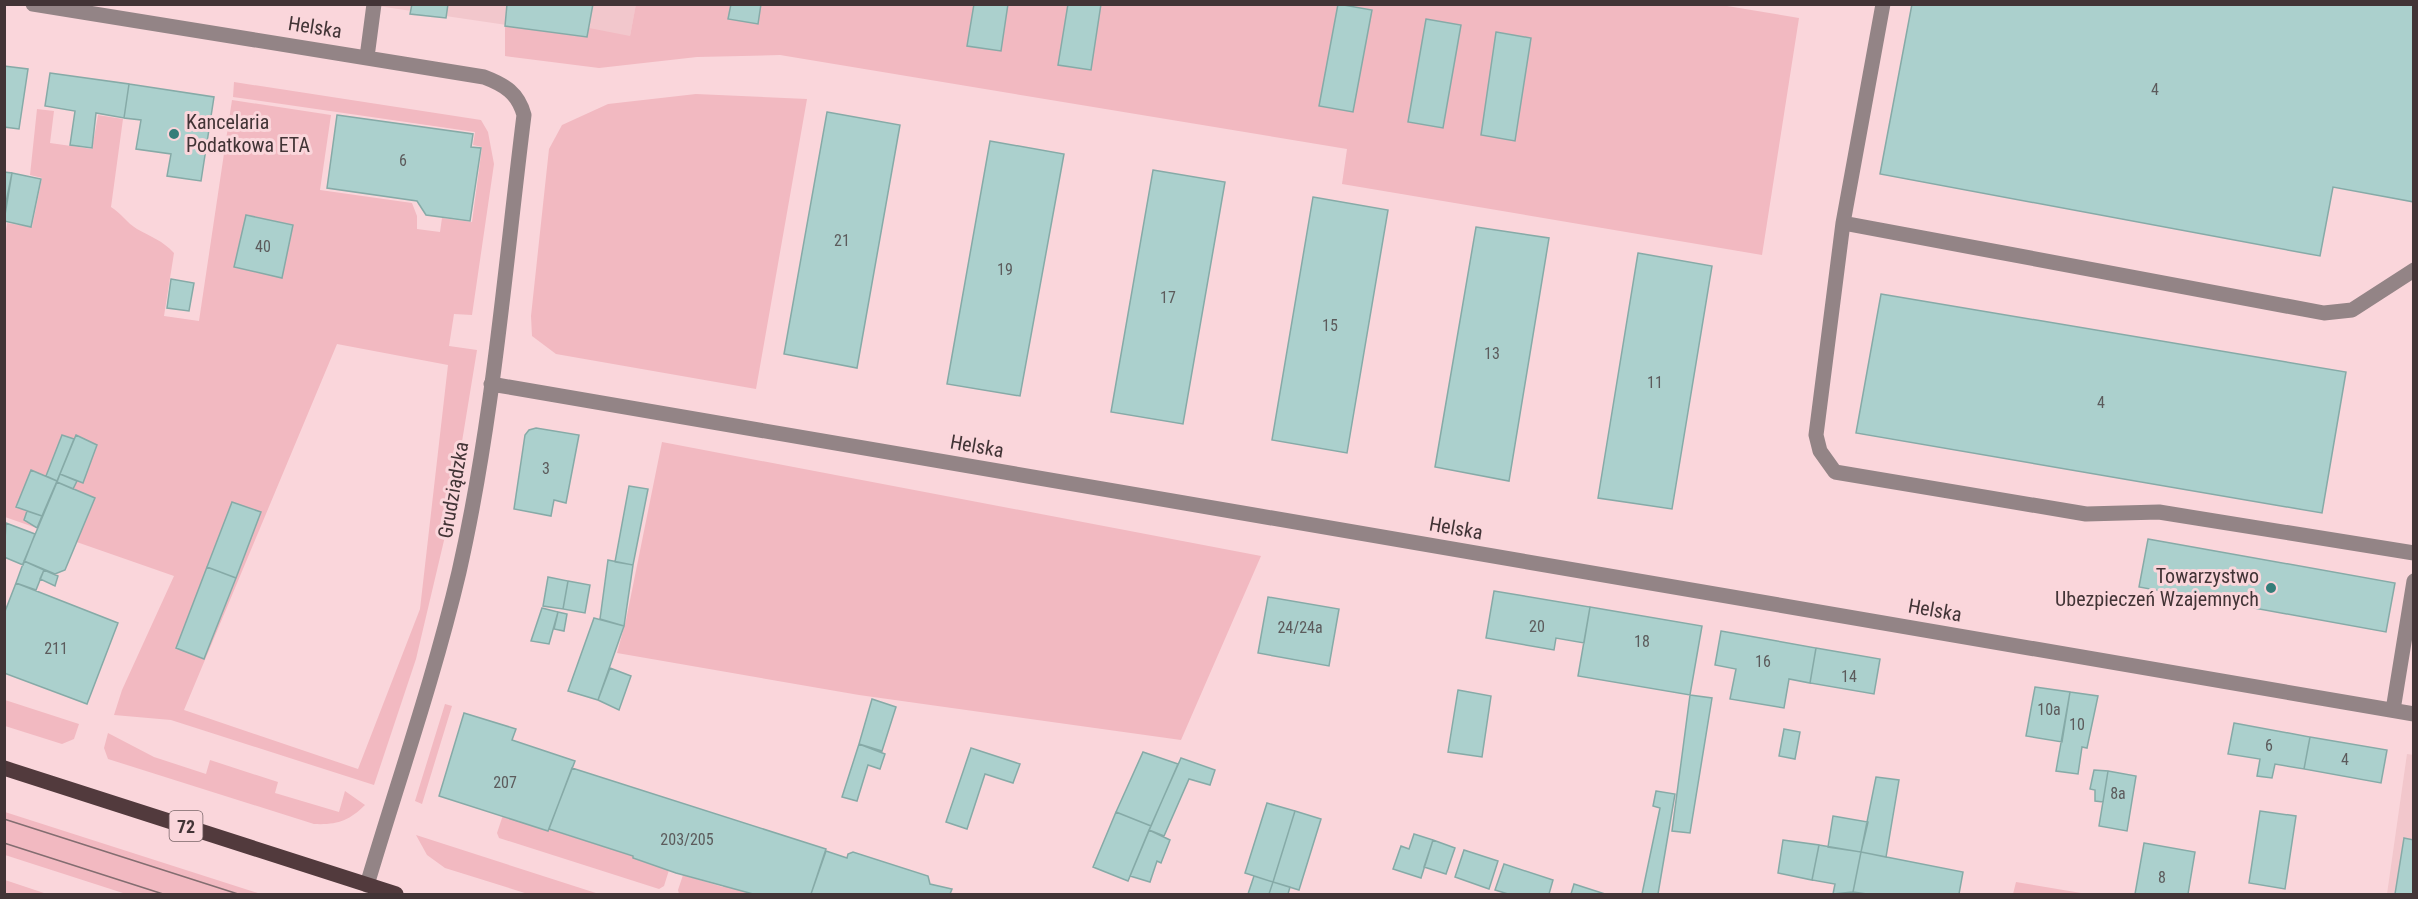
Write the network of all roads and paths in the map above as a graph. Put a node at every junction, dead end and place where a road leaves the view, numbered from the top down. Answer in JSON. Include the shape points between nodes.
{"nodes":[{"id":1,"x":33,"y":4,"type":"edge"},
{"id":2,"x":374,"y":4,"type":"edge"},
{"id":3,"x":1883,"y":4,"type":"edge"},
{"id":4,"x":367,"y":57,"type":"junction"},
{"id":5,"x":514,"y":93,"type":"joint"},
{"id":6,"x":1843,"y":223,"type":"junction"},
{"id":7,"x":2414,"y":270,"type":"edge"},
{"id":8,"x":491,"y":384,"type":"junction"},
{"id":9,"x":2414,"y":553,"type":"edge"},
{"id":10,"x":2414,"y":581,"type":"edge"},
{"id":11,"x":2393,"y":710,"type":"junction"},
{"id":12,"x":2414,"y":714,"type":"edge"},
{"id":13,"x":4,"y":768,"type":"edge"},
{"id":14,"x":367,"y":885,"type":"junction"},
{"id":15,"x":396,"y":894,"type":"edge"}],
"edges":[{"from":1,"to":4,"type":"street","name":"Helska"},
{"from":2,"to":4,"type":"street"},
{"from":3,"to":6,"type":"street"},
{"from":4,"to":5,"type":"street","name":"Helska","via":[[484,77]]},
{"from":5,"to":8,"type":"street","name":"Grudziądzka","via":[[524,115]]},
{"from":6,"to":7,"type":"street","via":[[2324,313],[2352,310]]},
{"from":6,"to":9,"type":"street","via":[[1816,435],[1820,451],[1835,472],[2086,514],[2159,512]]},
{"from":8,"to":11,"type":"street","name":"Helska"},
{"from":8,"to":14,"type":"street","name":"Grudziądzka","via":[[459,572]]},
{"from":10,"to":11,"type":"street"},
{"from":11,"to":12,"type":"street","name":"Helska"},
{"from":13,"to":14,"type":"main road","number":"72"},
{"from":14,"to":15,"type":"main road","number":"72"}]}
